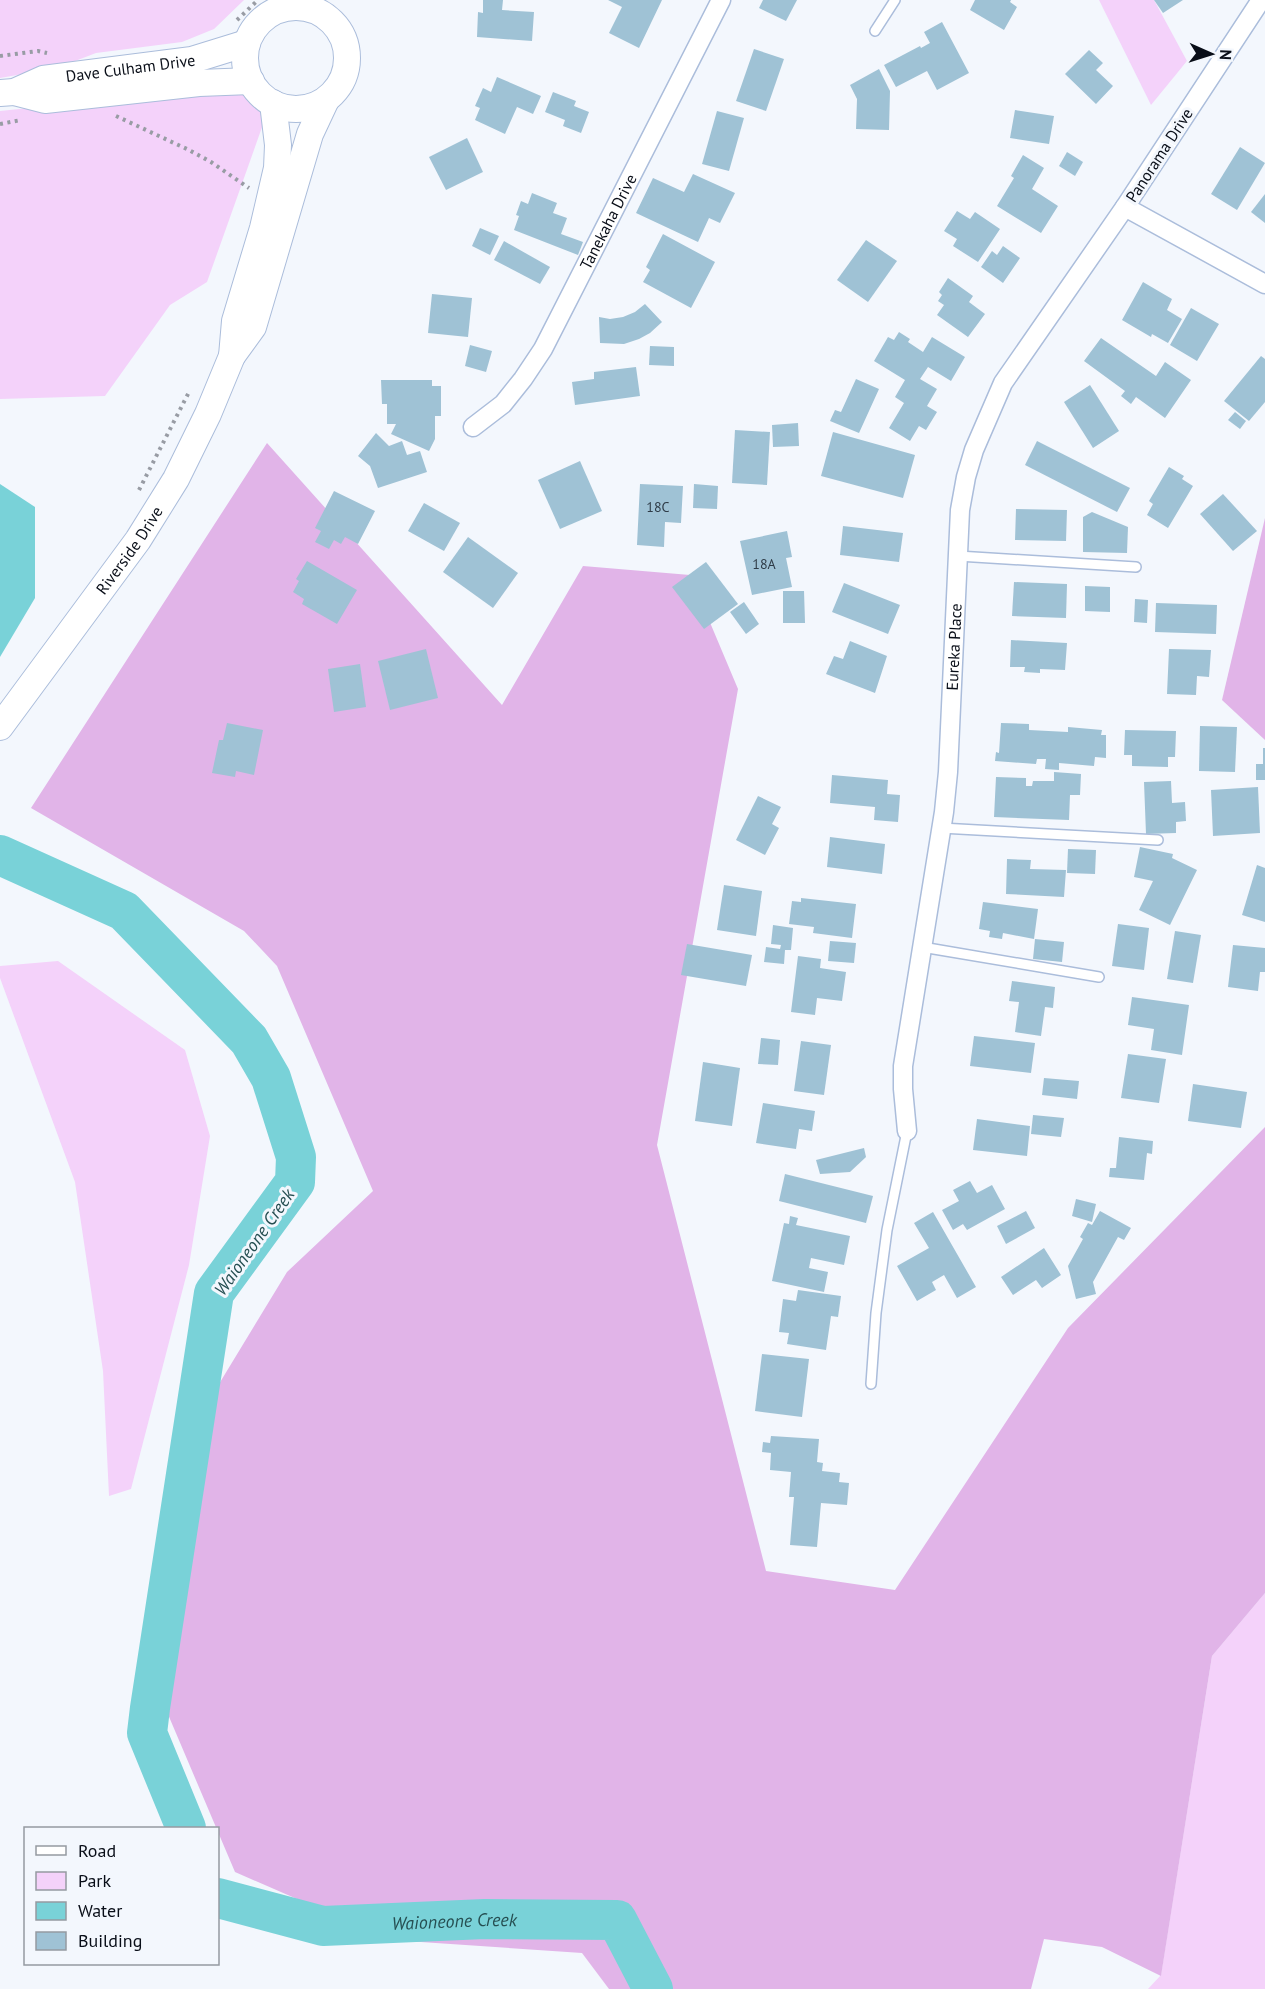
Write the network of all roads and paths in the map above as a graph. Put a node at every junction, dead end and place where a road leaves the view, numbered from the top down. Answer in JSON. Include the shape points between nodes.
{"nodes":[{"id":1,"x":340,"y":0,"type":"edge"},
{"id":2,"x":721,"y":0,"type":"edge"},
{"id":3,"x":895,"y":0,"type":"edge"},
{"id":4,"x":1261,"y":0,"type":"edge"},
{"id":5,"x":287,"y":5,"type":"edge"},
{"id":6,"x":338,"y":26,"type":"junction"},
{"id":7,"x":875,"y":31,"type":"dead end"},
{"id":8,"x":247,"y":43,"type":"junction"},
{"id":9,"x":251,"y":81,"type":"junction"},
{"id":10,"x":7,"y":92,"type":"edge"},
{"id":11,"x":325,"y":102,"type":"junction"},
{"id":12,"x":273,"y":103,"type":"junction"},
{"id":13,"x":109,"y":114,"type":"dead end"},
{"id":14,"x":32,"y":117,"type":"dead end"},
{"id":15,"x":0,"y":124,"type":"edge"},
{"id":16,"x":251,"y":197,"type":"dead end"},
{"id":17,"x":1125,"y":207,"type":"junction"},
{"id":18,"x":1265,"y":284,"type":"edge"},
{"id":19,"x":232,"y":356,"type":"junction"},
{"id":20,"x":191,"y":387,"type":"dead end"},
{"id":21,"x":473,"y":427,"type":"dead end"},
{"id":22,"x":137,"y":492,"type":"dead end"},
{"id":23,"x":958,"y":556,"type":"junction"},
{"id":24,"x":1136,"y":567,"type":"dead end"},
{"id":25,"x":0,"y":727,"type":"edge"},
{"id":26,"x":941,"y":828,"type":"junction"},
{"id":27,"x":1158,"y":840,"type":"dead end"},
{"id":28,"x":922,"y":947,"type":"junction"},
{"id":29,"x":1099,"y":977,"type":"dead end"},
{"id":30,"x":907,"y":1131,"type":"joint"},
{"id":31,"x":871,"y":1384,"type":"dead end"}],
"edges":[{"from":1,"to":6,"type":"main road"},
{"from":2,"to":21,"type":"street","name":"Tanekaha Drive","via":[[543,349],[502,404]]},
{"from":3,"to":7,"type":"lane"},
{"from":4,"to":17,"type":"street","name":"Panorama Drive"},
{"from":5,"to":6,"type":"main road","via":[[321,13]]},
{"from":5,"to":8,"type":"main road","via":[[259,23]]},
{"from":6,"to":11,"type":"main road","via":[[347,60],[343,77]]},
{"from":8,"to":9,"type":"main road","via":[[244,54]]},
{"from":8,"to":10,"type":"main road","name":"Dave Culham Drive","via":[[192,60],[43,79]]},
{"from":9,"to":10,"type":"main road","name":"Dave Culham Drive","via":[[45,100]]},
{"from":9,"to":12,"type":"main road"},
{"from":11,"to":12,"type":"main road","via":[[289,108]]},
{"from":11,"to":19,"type":"main road","name":"Riverside Drive","via":[[310,134],[253,327]]},
{"from":12,"to":19,"type":"main road","name":"Riverside Drive","via":[[277,168],[235,321]]},
{"from":13,"to":16,"type":"path","via":[[211,162],[249,188]]},
{"from":14,"to":15,"type":"path"},
{"from":17,"to":18,"type":"street","name":"Panorama Drive"},
{"from":17,"to":23,"type":"street","name":"Eureka Place","via":[[1003,383],[966,477]]},
{"from":19,"to":25,"type":"main road","name":"Riverside Drive","via":[[176,479],[138,540]]},
{"from":20,"to":22,"type":"path"},
{"from":23,"to":24,"type":"lane"},
{"from":23,"to":26,"type":"street","name":"Eureka Place","via":[[948,772]]},
{"from":26,"to":27,"type":"lane"},
{"from":26,"to":28,"type":"street","name":"Eureka Place"},
{"from":28,"to":29,"type":"lane"},
{"from":28,"to":30,"type":"street","name":"Eureka Place","via":[[903,1066]]},
{"from":30,"to":31,"type":"lane","via":[[887,1230]]}]}
